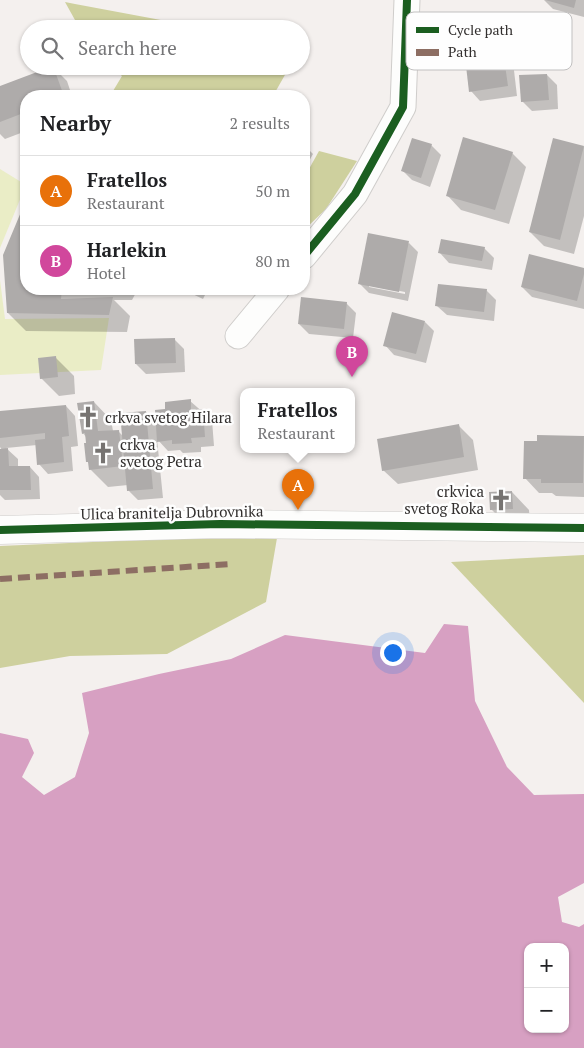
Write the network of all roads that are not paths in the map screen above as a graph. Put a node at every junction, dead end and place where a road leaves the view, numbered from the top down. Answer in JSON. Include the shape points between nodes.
{"nodes":[{"id":1,"x":406,"y":27,"type":"edge"},
{"id":2,"x":310,"y":249,"type":"edge"},
{"id":3,"x":272,"y":295,"type":"edge"},
{"id":4,"x":238,"y":336,"type":"dead end"},
{"id":5,"x":584,"y":528,"type":"edge"},
{"id":6,"x":0,"y":530,"type":"edge"}],
"edges":[{"from":1,"to":2,"type":"street","via":[[403,107],[355,194]]},
{"from":3,"to":4,"type":"street"},
{"from":5,"to":6,"type":"street","name":"Ulica branitelja Dubrovnika","via":[[220,524]]}]}
